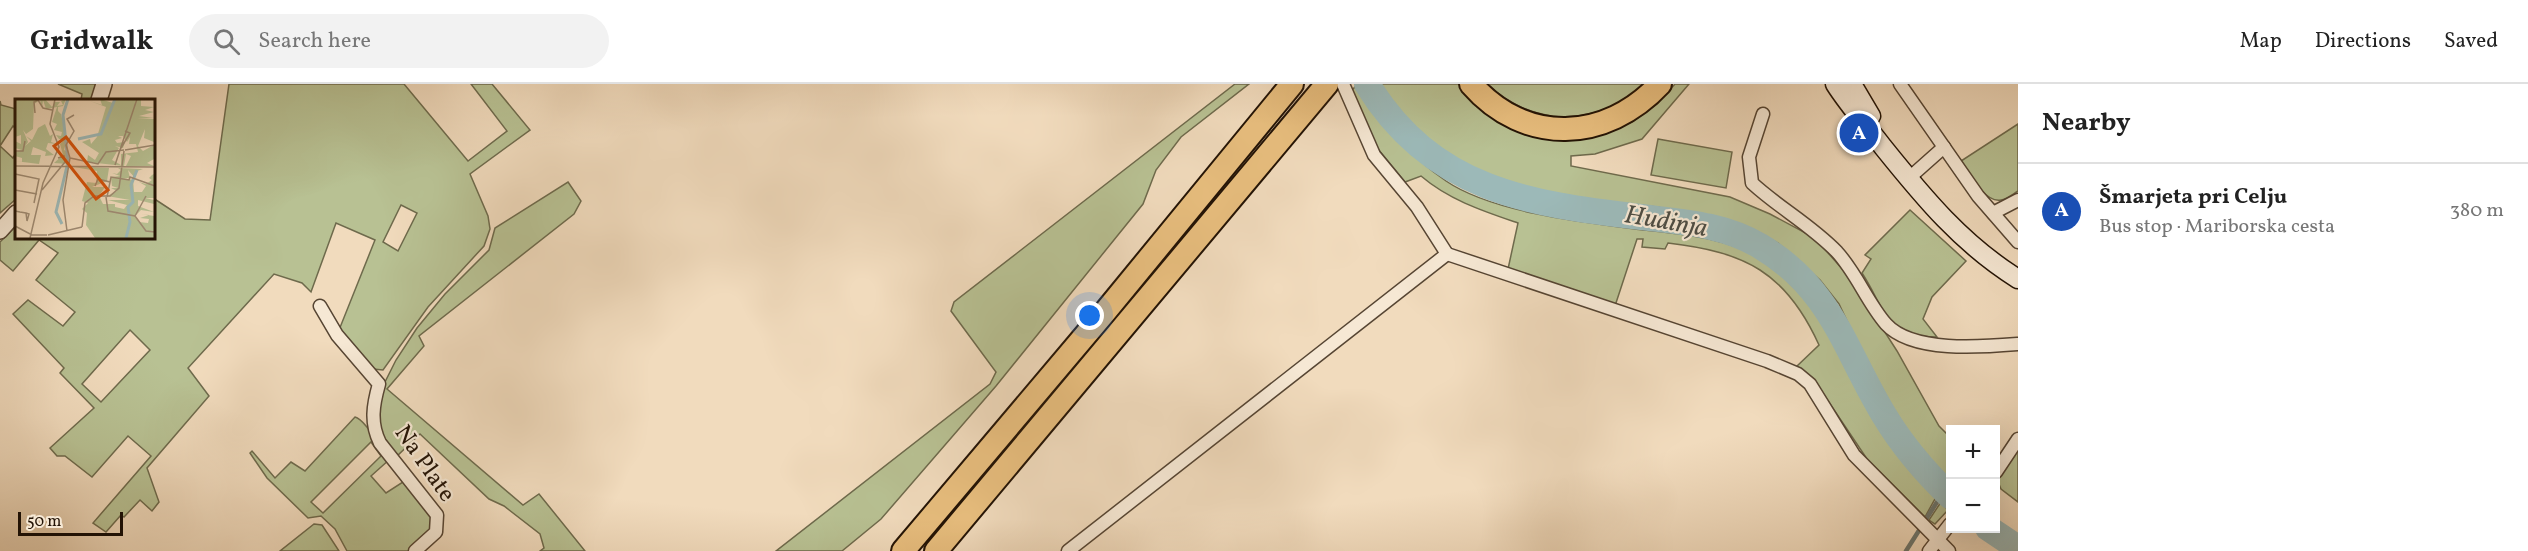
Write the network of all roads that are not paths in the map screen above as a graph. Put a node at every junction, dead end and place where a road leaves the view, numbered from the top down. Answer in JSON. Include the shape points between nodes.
{"nodes":[{"id":1,"x":104,"y":84,"type":"edge"},
{"id":2,"x":1327,"y":84,"type":"edge"},
{"id":3,"x":1342,"y":84,"type":"edge"},
{"id":4,"x":1471,"y":84,"type":"edge"},
{"id":5,"x":1660,"y":84,"type":"edge"},
{"id":6,"x":1835,"y":84,"type":"edge"},
{"id":7,"x":1852,"y":84,"type":"edge"},
{"id":8,"x":1900,"y":84,"type":"edge"},
{"id":9,"x":1288,"y":87,"type":"edge"},
{"id":10,"x":99,"y":99,"type":"edge"},
{"id":11,"x":1763,"y":114,"type":"dead end"},
{"id":12,"x":1944,"y":147,"type":"junction"},
{"id":13,"x":1903,"y":172,"type":"junction"},
{"id":14,"x":2018,"y":200,"type":"edge"},
{"id":15,"x":1994,"y":213,"type":"junction"},
{"id":16,"x":15,"y":214,"type":"edge"},
{"id":17,"x":0,"y":231,"type":"edge"},
{"id":18,"x":2018,"y":242,"type":"edge"},
{"id":19,"x":1447,"y":254,"type":"junction"},
{"id":20,"x":2018,"y":279,"type":"edge"},
{"id":21,"x":320,"y":306,"type":"dead end"},
{"id":22,"x":2018,"y":344,"type":"edge"},
{"id":23,"x":2018,"y":439,"type":"edge"},
{"id":24,"x":2000,"y":465,"type":"edge"},
{"id":25,"x":1946,"y":528,"type":"edge"},
{"id":26,"x":1934,"y":535,"type":"junction"},
{"id":27,"x":415,"y":551,"type":"edge"},
{"id":28,"x":903,"y":551,"type":"edge"},
{"id":29,"x":936,"y":551,"type":"edge"},
{"id":30,"x":1068,"y":551,"type":"edge"},
{"id":31,"x":1929,"y":551,"type":"edge"},
{"id":32,"x":1949,"y":551,"type":"edge"}],
"edges":[{"from":1,"to":10,"type":"street"},
{"from":2,"to":29,"type":"highway"},
{"from":3,"to":19,"type":"street","via":[[1374,155],[1417,207]]},
{"from":4,"to":5,"type":"highway","via":[[1515,118],[1564,130],[1594,126],[1628,113]]},
{"from":6,"to":13,"type":"main road"},
{"from":7,"to":13,"type":"main road"},
{"from":8,"to":12,"type":"street"},
{"from":9,"to":28,"type":"highway"},
{"from":11,"to":22,"type":"street","via":[[1749,157],[1752,183],[1837,252],[1900,337],[1963,346]]},
{"from":12,"to":13,"type":"street"},
{"from":12,"to":15,"type":"street"},
{"from":13,"to":20,"type":"main road","via":[[1970,245]]},
{"from":14,"to":15,"type":"street"},
{"from":15,"to":18,"type":"street"},
{"from":16,"to":17,"type":"street"},
{"from":19,"to":26,"type":"street","via":[[1798,374],[1810,384],[1854,455]]},
{"from":19,"to":30,"type":"street"},
{"from":21,"to":27,"type":"street","name":"Na Plate","via":[[337,335],[379,384],[373,429],[380,443],[437,515],[436,532]]},
{"from":23,"to":24,"type":"street"},
{"from":25,"to":26,"type":"street"},
{"from":26,"to":31,"type":"street"},
{"from":26,"to":32,"type":"street"}]}
